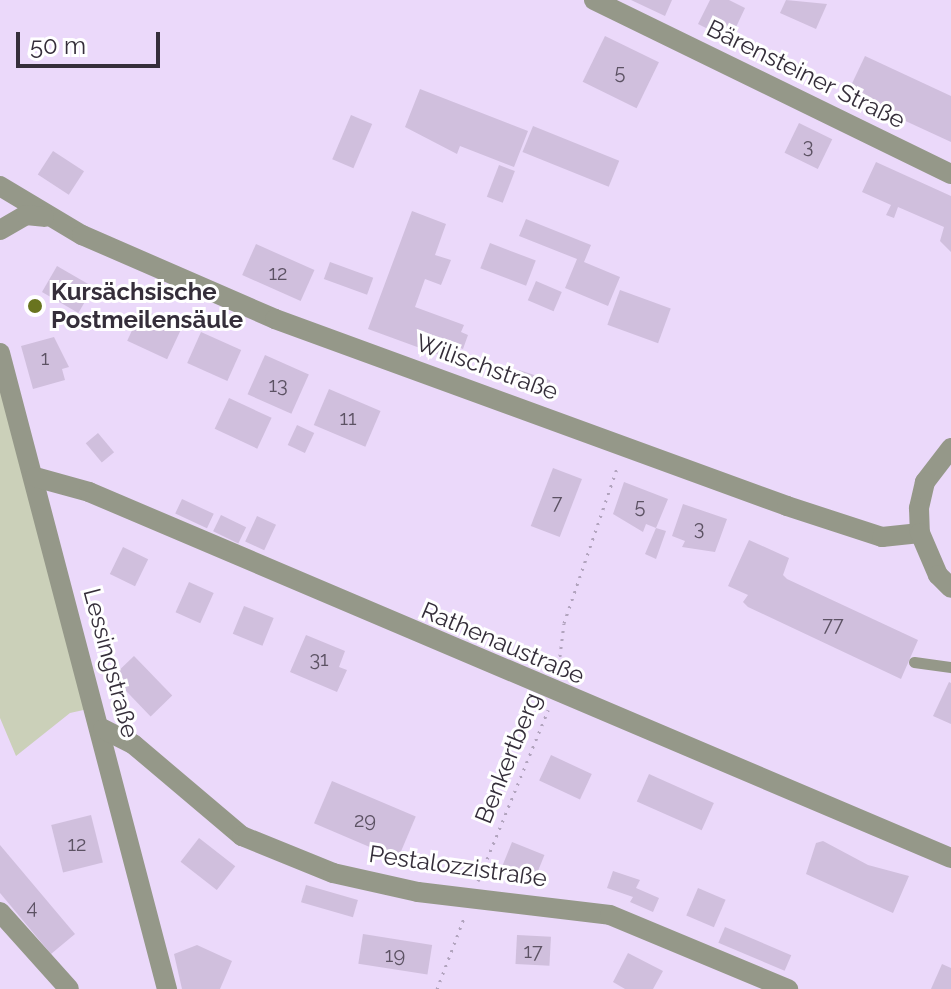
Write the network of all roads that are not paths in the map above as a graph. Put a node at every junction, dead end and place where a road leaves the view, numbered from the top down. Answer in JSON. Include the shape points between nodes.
{"nodes":[{"id":1,"x":594,"y":0,"type":"edge"},
{"id":2,"x":951,"y":174,"type":"edge"},
{"id":3,"x":0,"y":186,"type":"edge"},
{"id":4,"x":44,"y":217,"type":"junction"},
{"id":5,"x":0,"y":230,"type":"edge"},
{"id":6,"x":0,"y":353,"type":"edge"},
{"id":7,"x":951,"y":448,"type":"edge"},
{"id":8,"x":35,"y":477,"type":"junction"},
{"id":9,"x":920,"y":533,"type":"junction"},
{"id":10,"x":951,"y":588,"type":"edge"},
{"id":11,"x":914,"y":662,"type":"dead end"},
{"id":12,"x":951,"y":667,"type":"edge"},
{"id":13,"x":103,"y":729,"type":"junction"},
{"id":14,"x":951,"y":858,"type":"edge"},
{"id":15,"x":0,"y":912,"type":"edge"},
{"id":16,"x":69,"y":989,"type":"edge"},
{"id":17,"x":167,"y":989,"type":"edge"},
{"id":18,"x":788,"y":989,"type":"edge"}],
"edges":[{"from":1,"to":2,"type":"street","name":"Bärensteiner Straße"},
{"from":3,"to":4,"type":"street","name":"Wilischstraße"},
{"from":4,"to":5,"type":"street","via":[[26,215]]},
{"from":4,"to":9,"type":"street","name":"Wilischstraße","via":[[275,319],[882,537]]},
{"from":6,"to":8,"type":"street","name":"Lessingstraße"},
{"from":7,"to":9,"type":"street","via":[[925,482]]},
{"from":8,"to":13,"type":"street","name":"Lessingstraße"},
{"from":8,"to":14,"type":"street","name":"Rathenaustraße","via":[[89,492]]},
{"from":9,"to":10,"type":"street","via":[[938,575]]},
{"from":11,"to":12,"type":"lane"},
{"from":13,"to":17,"type":"street","name":"Lessingstraße"},
{"from":13,"to":18,"type":"street","name":"Pestalozzistraße","via":[[133,744],[242,836],[333,873],[418,892],[610,915]]},
{"from":15,"to":16,"type":"street"}]}
